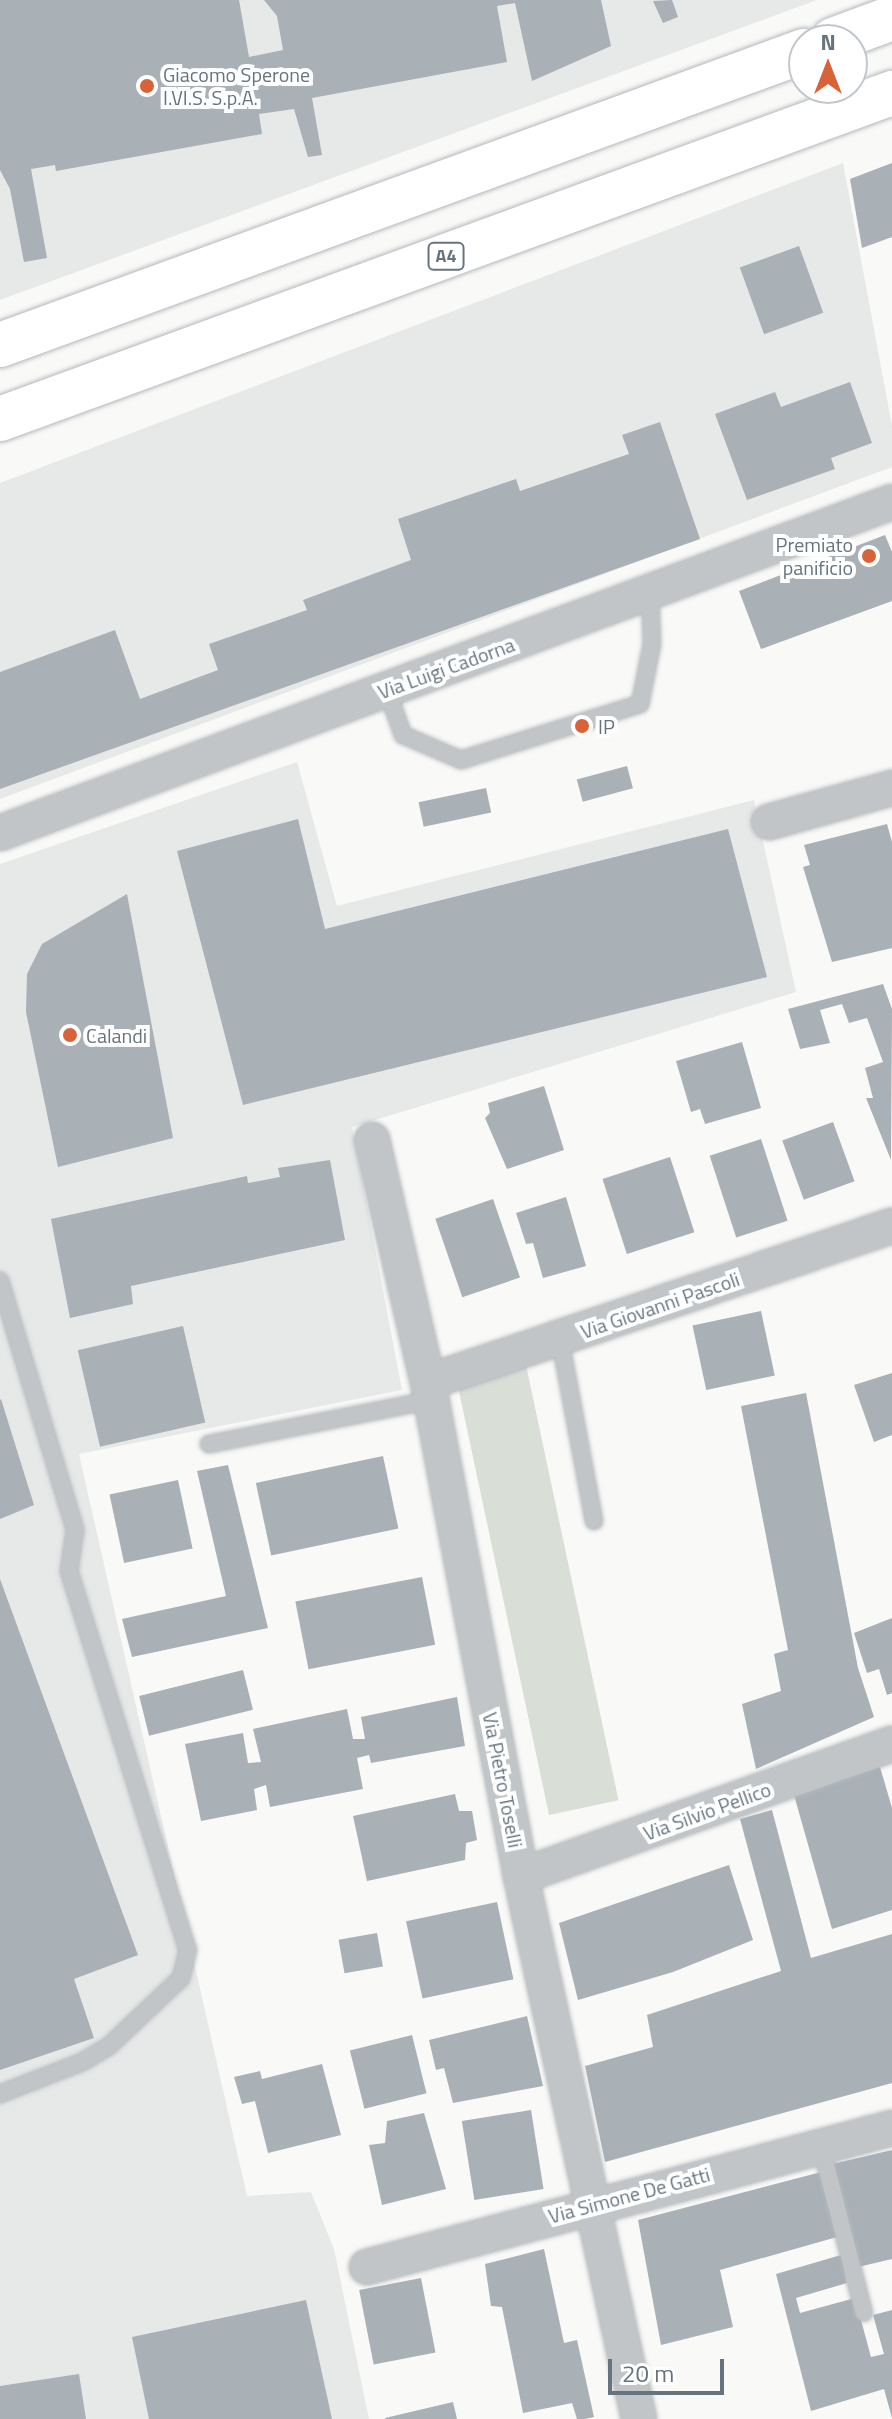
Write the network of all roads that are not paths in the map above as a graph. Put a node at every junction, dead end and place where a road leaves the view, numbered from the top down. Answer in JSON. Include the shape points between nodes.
{"nodes":[{"id":1,"x":892,"y":18,"type":"edge"},
{"id":2,"x":868,"y":27,"type":"edge"},
{"id":3,"x":788,"y":57,"type":"edge"},
{"id":4,"x":892,"y":93,"type":"edge"},
{"id":5,"x":0,"y":345,"type":"edge"},
{"id":6,"x":0,"y":419,"type":"edge"},
{"id":7,"x":892,"y":502,"type":"edge"},
{"id":8,"x":650,"y":592,"type":"junction"},
{"id":9,"x":387,"y":690,"type":"junction"},
{"id":10,"x":892,"y":788,"type":"edge"},
{"id":11,"x":769,"y":822,"type":"dead end"},
{"id":12,"x":0,"y":833,"type":"edge"},
{"id":13,"x":372,"y":1140,"type":"dead end"},
{"id":14,"x":892,"y":1226,"type":"edge"},
{"id":15,"x":0,"y":1281,"type":"edge"},
{"id":16,"x":560,"y":1339,"type":"junction"},
{"id":17,"x":430,"y":1391,"type":"junction"},
{"id":18,"x":209,"y":1444,"type":"dead end"},
{"id":19,"x":594,"y":1521,"type":"dead end"},
{"id":20,"x":892,"y":1744,"type":"edge"},
{"id":21,"x":521,"y":1876,"type":"junction"},
{"id":22,"x":0,"y":2094,"type":"edge"},
{"id":23,"x":892,"y":2128,"type":"edge"},
{"id":24,"x":821,"y":2146,"type":"junction"},
{"id":25,"x":592,"y":2204,"type":"junction"},
{"id":26,"x":367,"y":2267,"type":"dead end"},
{"id":27,"x":864,"y":2313,"type":"dead end"},
{"id":28,"x":639,"y":2419,"type":"edge"}],
"edges":[{"from":1,"to":2,"type":"highway"},
{"from":3,"to":5,"type":"highway"},
{"from":4,"to":6,"type":"highway","number":"A4"},
{"from":7,"to":8,"type":"street","name":"Via Luigi Cadorna"},
{"from":8,"to":9,"type":"street","name":"Via Luigi Cadorna"},
{"from":8,"to":9,"type":"lane","via":[[652,644],[640,704],[626,710],[461,760],[403,735]]},
{"from":9,"to":12,"type":"street","name":"Via Luigi Cadorna"},
{"from":10,"to":11,"type":"street"},
{"from":13,"to":17,"type":"street","name":"Via Pietro Toselli"},
{"from":14,"to":16,"type":"street","name":"Via Giovanni Pascoli"},
{"from":15,"to":22,"type":"lane","via":[[75,1530],[69,1571],[188,1950],[181,1978],[109,2046]]},
{"from":16,"to":17,"type":"street","name":"Via Giovanni Pascoli"},
{"from":16,"to":19,"type":"lane"},
{"from":17,"to":18,"type":"lane"},
{"from":17,"to":21,"type":"street","name":"Via Pietro Toselli"},
{"from":20,"to":21,"type":"street","name":"Via Silvio Pellico"},
{"from":21,"to":25,"type":"street","name":"Via Pietro Toselli"},
{"from":23,"to":24,"type":"street","name":"Via Simone De Gatti"},
{"from":24,"to":25,"type":"street","name":"Via Simone De Gatti"},
{"from":24,"to":27,"type":"lane"},
{"from":25,"to":26,"type":"street","name":"Via Simone De Gatti"},
{"from":25,"to":28,"type":"street","name":"Via Pietro Toselli"}]}
